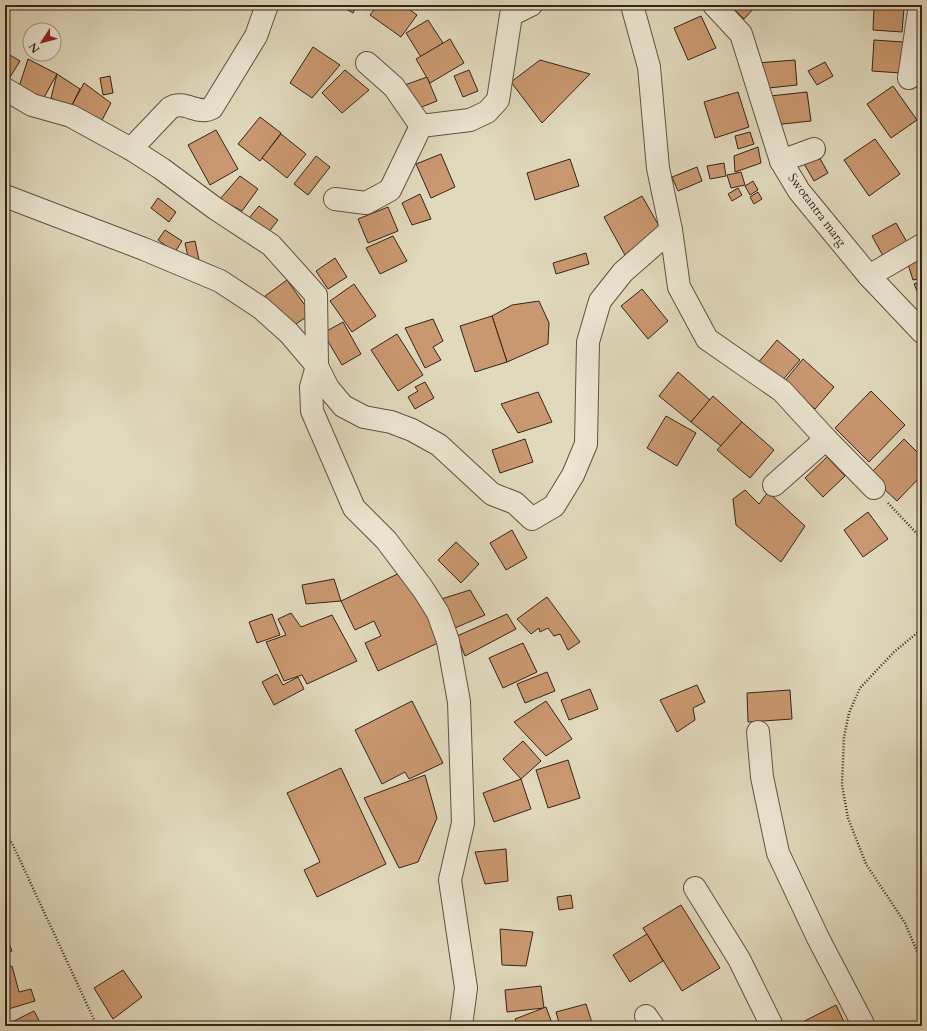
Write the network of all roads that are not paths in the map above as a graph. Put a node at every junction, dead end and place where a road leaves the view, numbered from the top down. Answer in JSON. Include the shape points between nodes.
{"nodes":[{"id":1,"x":267,"y":5,"type":"edge"},
{"id":2,"x":531,"y":5,"type":"edge"},
{"id":3,"x":632,"y":5,"type":"edge"},
{"id":4,"x":714,"y":5,"type":"edge"},
{"id":5,"x":920,"y":5,"type":"edge"},
{"id":6,"x":367,"y":63,"type":"dead end"},
{"id":7,"x":909,"y":78,"type":"dead end"},
{"id":8,"x":5,"y":89,"type":"edge"},
{"id":9,"x":422,"y":126,"type":"junction"},
{"id":10,"x":130,"y":149,"type":"junction"},
{"id":11,"x":814,"y":149,"type":"dead end"},
{"id":12,"x":781,"y":161,"type":"junction"},
{"id":13,"x":5,"y":196,"type":"edge"},
{"id":14,"x":335,"y":199,"type":"dead end"},
{"id":15,"x":671,"y":230,"type":"junction"},
{"id":16,"x":922,"y":245,"type":"edge"},
{"id":17,"x":869,"y":276,"type":"junction"},
{"id":18,"x":922,"y":332,"type":"edge"},
{"id":19,"x":317,"y":366,"type":"junction"},
{"id":20,"x":826,"y":439,"type":"junction"},
{"id":21,"x":774,"y":485,"type":"dead end"},
{"id":22,"x":874,"y":488,"type":"road end"},
{"id":23,"x":758,"y":732,"type":"dead end"},
{"id":24,"x":695,"y":888,"type":"dead end"},
{"id":25,"x":461,"y":1026,"type":"edge"},
{"id":26,"x":772,"y":1026,"type":"edge"},
{"id":27,"x":864,"y":1026,"type":"edge"}],
"edges":[{"from":1,"to":10,"type":"street","via":[[256,36],[212,108],[198,111],[176,104]]},
{"from":2,"to":9,"type":"street","via":[[511,15],[498,100],[488,112],[470,120]]},
{"from":3,"to":15,"type":"street","via":[[649,67],[658,168]]},
{"from":4,"to":12,"type":"street","name":"Swotantra marg","via":[[741,34]]},
{"from":5,"to":7,"type":"street"},
{"from":6,"to":9,"type":"street","via":[[394,87]]},
{"from":8,"to":10,"type":"street","via":[[32,105],[72,116]]},
{"from":9,"to":14,"type":"street","via":[[390,190],[366,203]]},
{"from":10,"to":19,"type":"street","via":[[271,245],[316,295]]},
{"from":11,"to":12,"type":"street"},
{"from":12,"to":17,"type":"street","name":"Swotantra marg","via":[[799,192]]},
{"from":13,"to":19,"type":"street","via":[[144,249],[220,282],[262,308],[289,333]]},
{"from":15,"to":19,"type":"street","via":[[623,272],[600,301],[588,342],[586,444],[573,475],[554,506],[532,519],[515,503],[492,494],[439,445],[412,430],[391,422],[364,417],[342,406],[328,388]]},
{"from":15,"to":20,"type":"street","via":[[679,287],[708,338],[782,390]]},
{"from":16,"to":17,"type":"street"},
{"from":17,"to":18,"type":"street","name":"Swotantra marg"},
{"from":19,"to":25,"type":"street","via":[[311,387],[312,411],[354,508],[391,546],[423,588],[438,613],[448,641],[459,702],[463,824],[450,880],[466,988]]},
{"from":20,"to":21,"type":"street"},
{"from":20,"to":22,"type":"street"},
{"from":23,"to":27,"type":"street","via":[[762,777],[778,853],[818,938]]},
{"from":24,"to":26,"type":"street","via":[[739,959]]}]}
